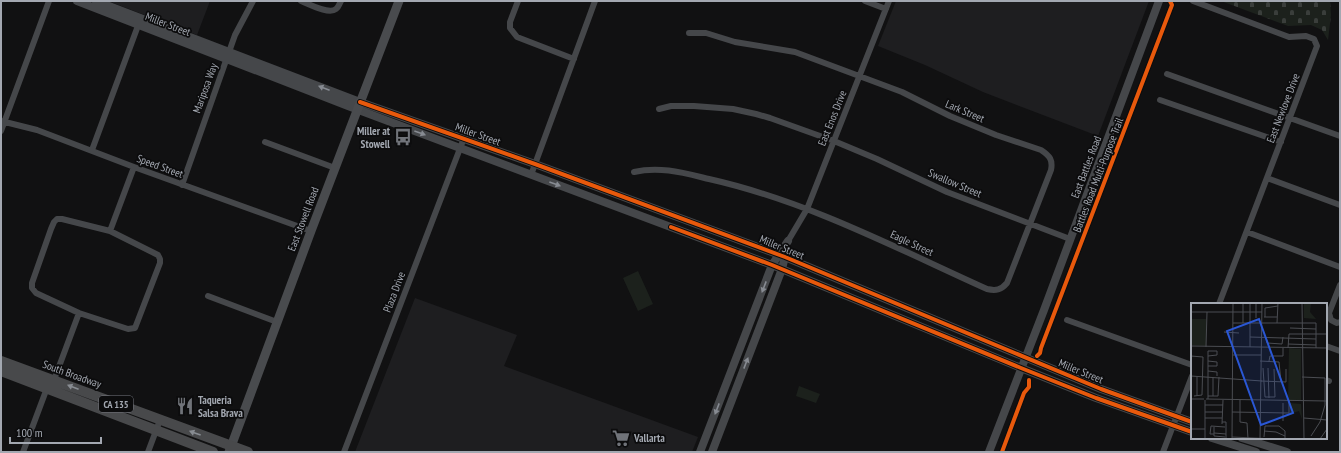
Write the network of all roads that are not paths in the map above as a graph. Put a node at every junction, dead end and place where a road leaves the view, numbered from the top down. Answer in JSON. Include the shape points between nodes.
{"nodes":[{"id":1,"x":50,"y":1,"type":"edge"},
{"id":2,"x":77,"y":1,"type":"edge"},
{"id":3,"x":96,"y":1,"type":"edge"},
{"id":4,"x":253,"y":1,"type":"edge"},
{"id":5,"x":301,"y":1,"type":"edge"},
{"id":6,"x":341,"y":1,"type":"edge"},
{"id":7,"x":399,"y":1,"type":"edge"},
{"id":8,"x":518,"y":1,"type":"edge"},
{"id":9,"x":595,"y":1,"type":"edge"},
{"id":10,"x":865,"y":1,"type":"edge"},
{"id":11,"x":889,"y":1,"type":"edge"},
{"id":12,"x":1159,"y":1,"type":"edge"},
{"id":13,"x":1193,"y":1,"type":"edge"},
{"id":14,"x":886,"y":9,"type":"junction"},
{"id":15,"x":140,"y":22,"type":"junction"},
{"id":16,"x":689,"y":33,"type":"dead end"},
{"id":17,"x":228,"y":56,"type":"junction"},
{"id":18,"x":574,"y":59,"type":"junction"},
{"id":19,"x":1167,"y":74,"type":"dead end"},
{"id":20,"x":861,"y":76,"type":"junction"},
{"id":21,"x":1160,"y":100,"type":"dead end"},
{"id":22,"x":359,"y":106,"type":"junction"},
{"id":23,"x":659,"y":109,"type":"dead end"},
{"id":24,"x":1290,"y":118,"type":"junction"},
{"id":25,"x":3,"y":122,"type":"edge"},
{"id":26,"x":1,"y":131,"type":"edge"},
{"id":27,"x":1340,"y":136,"type":"edge"},
{"id":28,"x":464,"y":138,"type":"junction"},
{"id":29,"x":265,"y":142,"type":"dead end"},
{"id":30,"x":834,"y":142,"type":"junction"},
{"id":31,"x":1281,"y":142,"type":"junction"},
{"id":32,"x":460,"y":147,"type":"junction"},
{"id":33,"x":92,"y":150,"type":"junction"},
{"id":34,"x":535,"y":164,"type":"junction"},
{"id":35,"x":134,"y":167,"type":"junction"},
{"id":36,"x":335,"y":168,"type":"junction"},
{"id":37,"x":634,"y":172,"type":"dead end"},
{"id":38,"x":531,"y":175,"type":"junction"},
{"id":39,"x":1267,"y":178,"type":"junction"},
{"id":40,"x":182,"y":185,"type":"junction"},
{"id":41,"x":1340,"y":205,"type":"edge"},
{"id":42,"x":807,"y":209,"type":"junction"},
{"id":43,"x":1030,"y":224,"type":"junction"},
{"id":44,"x":110,"y":231,"type":"junction"},
{"id":45,"x":311,"y":231,"type":"junction"},
{"id":46,"x":1247,"y":232,"type":"junction"},
{"id":47,"x":1070,"y":239,"type":"junction"},
{"id":48,"x":788,"y":241,"type":"joint"},
{"id":49,"x":782,"y":256,"type":"junction"},
{"id":50,"x":772,"y":265,"type":"junction"},
{"id":51,"x":1340,"y":267,"type":"edge"},
{"id":52,"x":782,"y":269,"type":"junction"},
{"id":53,"x":1340,"y":285,"type":"edge"},
{"id":54,"x":208,"y":296,"type":"dead end"},
{"id":55,"x":1335,"y":301,"type":"junction"},
{"id":56,"x":1219,"y":303,"type":"edge"},
{"id":57,"x":1340,"y":306,"type":"edge"},
{"id":58,"x":79,"y":314,"type":"junction"},
{"id":59,"x":1067,"y":320,"type":"dead end"},
{"id":60,"x":277,"y":322,"type":"junction"},
{"id":61,"x":1340,"y":322,"type":"edge"},
{"id":62,"x":1327,"y":346,"type":"edge"},
{"id":63,"x":1340,"y":351,"type":"edge"},
{"id":64,"x":1025,"y":358,"type":"junction"},
{"id":65,"x":1,"y":361,"type":"edge"},
{"id":66,"x":1191,"y":365,"type":"edge"},
{"id":67,"x":1021,"y":368,"type":"junction"},
{"id":68,"x":1,"y":371,"type":"edge"},
{"id":69,"x":1191,"y":379,"type":"edge"},
{"id":70,"x":54,"y":380,"type":"junction"},
{"id":71,"x":47,"y":388,"type":"junction"},
{"id":72,"x":1176,"y":417,"type":"junction"},
{"id":73,"x":160,"y":420,"type":"junction"},
{"id":74,"x":1191,"y":422,"type":"edge"},
{"id":75,"x":1173,"y":426,"type":"junction"},
{"id":76,"x":156,"y":430,"type":"junction"},
{"id":77,"x":1191,"y":432,"type":"edge"},
{"id":78,"x":1215,"y":439,"type":"edge"},
{"id":79,"x":1245,"y":439,"type":"edge"},
{"id":80,"x":230,"y":449,"type":"edge"},
{"id":81,"x":23,"y":452,"type":"edge"},
{"id":82,"x":148,"y":452,"type":"edge"},
{"id":83,"x":213,"y":452,"type":"edge"},
{"id":84,"x":248,"y":452,"type":"edge"},
{"id":85,"x":344,"y":452,"type":"edge"},
{"id":86,"x":700,"y":452,"type":"edge"},
{"id":87,"x":712,"y":452,"type":"edge"},
{"id":88,"x":989,"y":452,"type":"edge"},
{"id":89,"x":1163,"y":452,"type":"edge"},
{"id":90,"x":1256,"y":452,"type":"edge"},
{"id":91,"x":1287,"y":452,"type":"edge"}],
"edges":[{"from":1,"to":25,"type":"street"},
{"from":2,"to":15,"type":"street","name":"Miller Street"},
{"from":3,"to":15,"type":"street","name":"Miller Street"},
{"from":4,"to":17,"type":"street","name":"Mariposa Way","via":[[235,34]]},
{"from":5,"to":6,"type":"street","via":[[326,11],[338,8]]},
{"from":7,"to":22,"type":"main road","name":"East Stowell Road"},
{"from":8,"to":18,"type":"street","via":[[510,22],[510,28],[517,37]]},
{"from":9,"to":18,"type":"street"},
{"from":10,"to":14,"type":"street"},
{"from":11,"to":14,"type":"street","name":"East Enos Drive"},
{"from":12,"to":47,"type":"street","name":"East Battles Road"},
{"from":13,"to":24,"type":"street","name":"East Newlove Drive","via":[[1289,37],[1306,36],[1314,39],[1317,46]]},
{"from":14,"to":20,"type":"street","name":"East Enos Drive"},
{"from":15,"to":17,"type":"street","name":"Miller Street"},
{"from":15,"to":33,"type":"street"},
{"from":16,"to":20,"type":"street","name":"Lark Street","via":[[706,34],[735,42],[795,52]]},
{"from":17,"to":22,"type":"street","name":"Miller Street"},
{"from":17,"to":40,"type":"street","name":"Mariposa Way"},
{"from":18,"to":34,"type":"street"},
{"from":19,"to":24,"type":"street"},
{"from":20,"to":30,"type":"street","name":"East Enos Drive"},
{"from":20,"to":43,"type":"street","name":"Lark Street","via":[[996,135],[1041,150],[1050,157],[1051,170]]},
{"from":21,"to":31,"type":"street"},
{"from":22,"to":28,"type":"street","name":"Miller Street"},
{"from":22,"to":32,"type":"street","name":"Miller Street","one_way":true},
{"from":22,"to":36,"type":"main road","name":"East Stowell Road"},
{"from":23,"to":30,"type":"street","name":"Swallow Street","via":[[678,106],[733,109],[770,118]]},
{"from":24,"to":27,"type":"street"},
{"from":24,"to":31,"type":"street","name":"East Newlove Drive"},
{"from":25,"to":26,"type":"street"},
{"from":25,"to":33,"type":"street","name":"Speed Street","via":[[37,130]]},
{"from":28,"to":32,"type":"street","name":"Plaza Drive"},
{"from":28,"to":34,"type":"street","name":"Miller Street"},
{"from":29,"to":36,"type":"street"},
{"from":30,"to":42,"type":"street","name":"East Enos Drive"},
{"from":30,"to":43,"type":"street","name":"Swallow Street","via":[[947,192]]},
{"from":31,"to":39,"type":"street","name":"East Newlove Drive"},
{"from":32,"to":38,"type":"street","name":"Miller Street"},
{"from":32,"to":85,"type":"street","name":"Plaza Drive"},
{"from":33,"to":35,"type":"street","name":"Speed Street"},
{"from":34,"to":38,"type":"street"},
{"from":34,"to":49,"type":"street","name":"Miller Street"},
{"from":35,"to":40,"type":"street","name":"Speed Street"},
{"from":35,"to":44,"type":"street"},
{"from":36,"to":45,"type":"main road","name":"East Stowell Road"},
{"from":37,"to":42,"type":"street","name":"Eagle Street","via":[[647,169],[678,172],[733,184]]},
{"from":38,"to":50,"type":"street","name":"Miller Street","one_way":true},
{"from":39,"to":41,"type":"street"},
{"from":39,"to":46,"type":"street","name":"East Newlove Drive"},
{"from":40,"to":45,"type":"street","name":"Speed Street"},
{"from":42,"to":43,"type":"street","name":"Eagle Street","via":[[994,290],[1007,283]]},
{"from":42,"to":48,"type":"street","name":"East Enos Drive"},
{"from":43,"to":47,"type":"street","name":"Swallow Street"},
{"from":44,"to":58,"type":"street","via":[[62,218],[57,219],[51,229],[32,288],[36,293]]},
{"from":44,"to":58,"type":"street","via":[[154,252],[160,259],[158,269],[135,328],[128,329]]},
{"from":45,"to":60,"type":"main road","name":"East Stowell Road"},
{"from":46,"to":51,"type":"street"},
{"from":46,"to":56,"type":"street","name":"East Newlove Drive"},
{"from":47,"to":64,"type":"street","name":"East Battles Road"},
{"from":48,"to":49,"type":"street","name":"East Enos Drive"},
{"from":49,"to":50,"type":"street","name":"East Enos Drive"},
{"from":49,"to":52,"type":"street","name":"East Enos Drive"},
{"from":49,"to":64,"type":"street","name":"Miller Street"},
{"from":50,"to":52,"type":"street","name":"Miller Street"},
{"from":50,"to":86,"type":"street","name":"East Enos Drive","one_way":true},
{"from":52,"to":67,"type":"street","name":"Miller Street"},
{"from":87,"to":52,"type":"street","name":"East Enos Drive","one_way":true},
{"from":53,"to":55,"type":"street"},
{"from":54,"to":60,"type":"street"},
{"from":55,"to":57,"type":"street"},
{"from":55,"to":61,"type":"street","via":[[1329,313],[1331,320]]},
{"from":58,"to":70,"type":"street"},
{"from":59,"to":66,"type":"street"},
{"from":60,"to":80,"type":"main road","name":"East Stowell Road"},
{"from":62,"to":63,"type":"street"},
{"from":64,"to":67,"type":"street","name":"East Battles Road"},
{"from":64,"to":72,"type":"street","name":"Miller Street"},
{"from":65,"to":70,"type":"main road","name":"South Broadway","number":"CA 135"},
{"from":67,"to":75,"type":"street","name":"Miller Street"},
{"from":67,"to":88,"type":"street","name":"East Battles Road"},
{"from":68,"to":71,"type":"main road","name":"South Broadway","number":"CA 135"},
{"from":69,"to":72,"type":"street"},
{"from":70,"to":71,"type":"street"},
{"from":73,"to":70,"type":"main road","name":"South Broadway","number":"CA 135","one_way":true},
{"from":71,"to":76,"type":"main road","name":"South Broadway","number":"CA 135"},
{"from":71,"to":81,"type":"street"},
{"from":72,"to":74,"type":"street","name":"Miller Street"},
{"from":72,"to":75,"type":"street"},
{"from":73,"to":76,"type":"street"},
{"from":80,"to":73,"type":"main road","name":"South Broadway","number":"CA 135","one_way":true},
{"from":75,"to":77,"type":"street","name":"Miller Street"},
{"from":75,"to":89,"type":"street"},
{"from":76,"to":82,"type":"street"},
{"from":76,"to":83,"type":"main road","name":"South Broadway","number":"CA 135"},
{"from":78,"to":90,"type":"street"},
{"from":79,"to":91,"type":"street"},
{"from":80,"to":84,"type":"main road","name":"South Broadway","number":"CA 135"}]}
